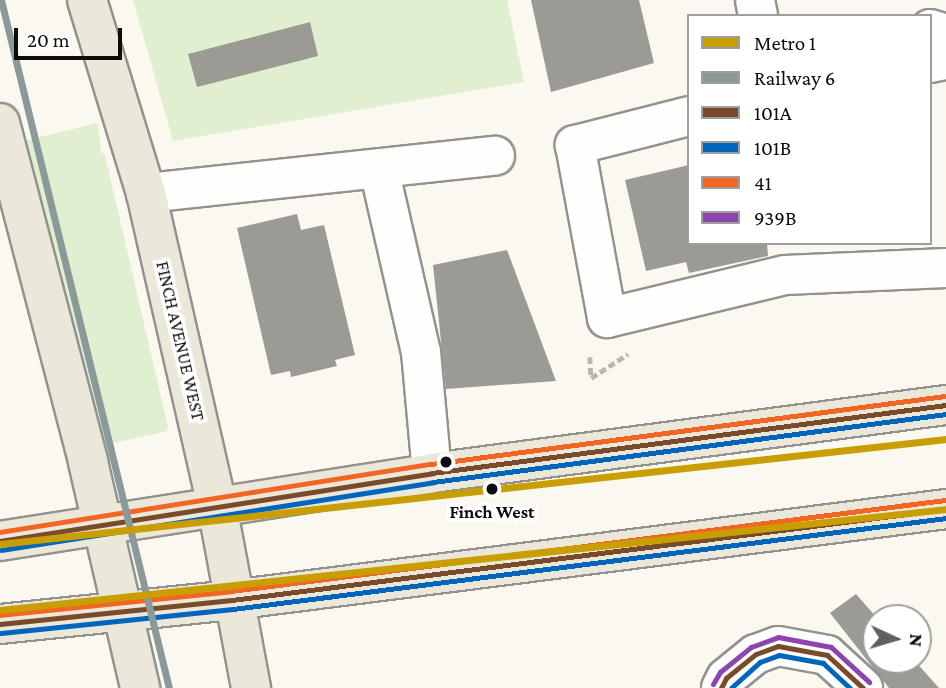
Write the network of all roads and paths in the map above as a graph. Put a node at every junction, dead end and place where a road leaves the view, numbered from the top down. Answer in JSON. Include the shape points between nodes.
{"nodes":[{"id":1,"x":87,"y":0,"type":"edge"},
{"id":2,"x":687,"y":117,"type":"edge"},
{"id":3,"x":0,"y":123,"type":"edge"},
{"id":4,"x":495,"y":156,"type":"dead end"},
{"id":5,"x":379,"y":169,"type":"junction"},
{"id":6,"x":146,"y":193,"type":"junction"},
{"id":7,"x":946,"y":268,"type":"edge"},
{"id":8,"x":634,"y":350,"type":"dead end"},
{"id":9,"x":590,"y":358,"type":"dead end"},
{"id":10,"x":946,"y":405,"type":"edge"},
{"id":11,"x":432,"y":473,"type":"junction"},
{"id":12,"x":217,"y":506,"type":"junction"},
{"id":13,"x":946,"y":509,"type":"edge"},
{"id":14,"x":102,"y":524,"type":"junction"},
{"id":15,"x":0,"y":541,"type":"edge"},
{"id":16,"x":232,"y":600,"type":"junction"},
{"id":17,"x":121,"y":612,"type":"junction"},
{"id":18,"x":0,"y":624,"type":"edge"},
{"id":19,"x":139,"y":688,"type":"edge"},
{"id":20,"x":251,"y":688,"type":"edge"},
{"id":21,"x":721,"y":688,"type":"edge"},
{"id":22,"x":863,"y":688,"type":"edge"}],
"edges":[{"from":1,"to":6,"type":"main road","name":"FINCH AVENUE WEST"},
{"from":2,"to":7,"type":"lane","via":[[575,145],[607,318],[785,275]]},
{"from":3,"to":14,"type":"main road"},
{"from":4,"to":5,"type":"lane"},
{"from":5,"to":6,"type":"lane"},
{"from":5,"to":11,"type":"lane","via":[[421,352]]},
{"from":6,"to":12,"type":"main road","name":"FINCH AVENUE WEST"},
{"from":8,"to":9,"type":"path","via":[[591,379]]},
{"from":10,"to":11,"type":"main road"},
{"from":11,"to":12,"type":"main road"},
{"from":12,"to":14,"type":"main road"},
{"from":12,"to":16,"type":"main road","name":"FINCH AVENUE WEST"},
{"from":13,"to":16,"type":"main road"},
{"from":14,"to":15,"type":"main road"},
{"from":14,"to":17,"type":"main road"},
{"from":16,"to":17,"type":"main road"},
{"from":16,"to":20,"type":"main road","name":"FINCH AVENUE WEST"},
{"from":17,"to":18,"type":"main road"},
{"from":17,"to":19,"type":"main road"},
{"from":21,"to":22,"type":"lane","via":[[726,678],[756,654],[778,646],[827,655]]}]}
